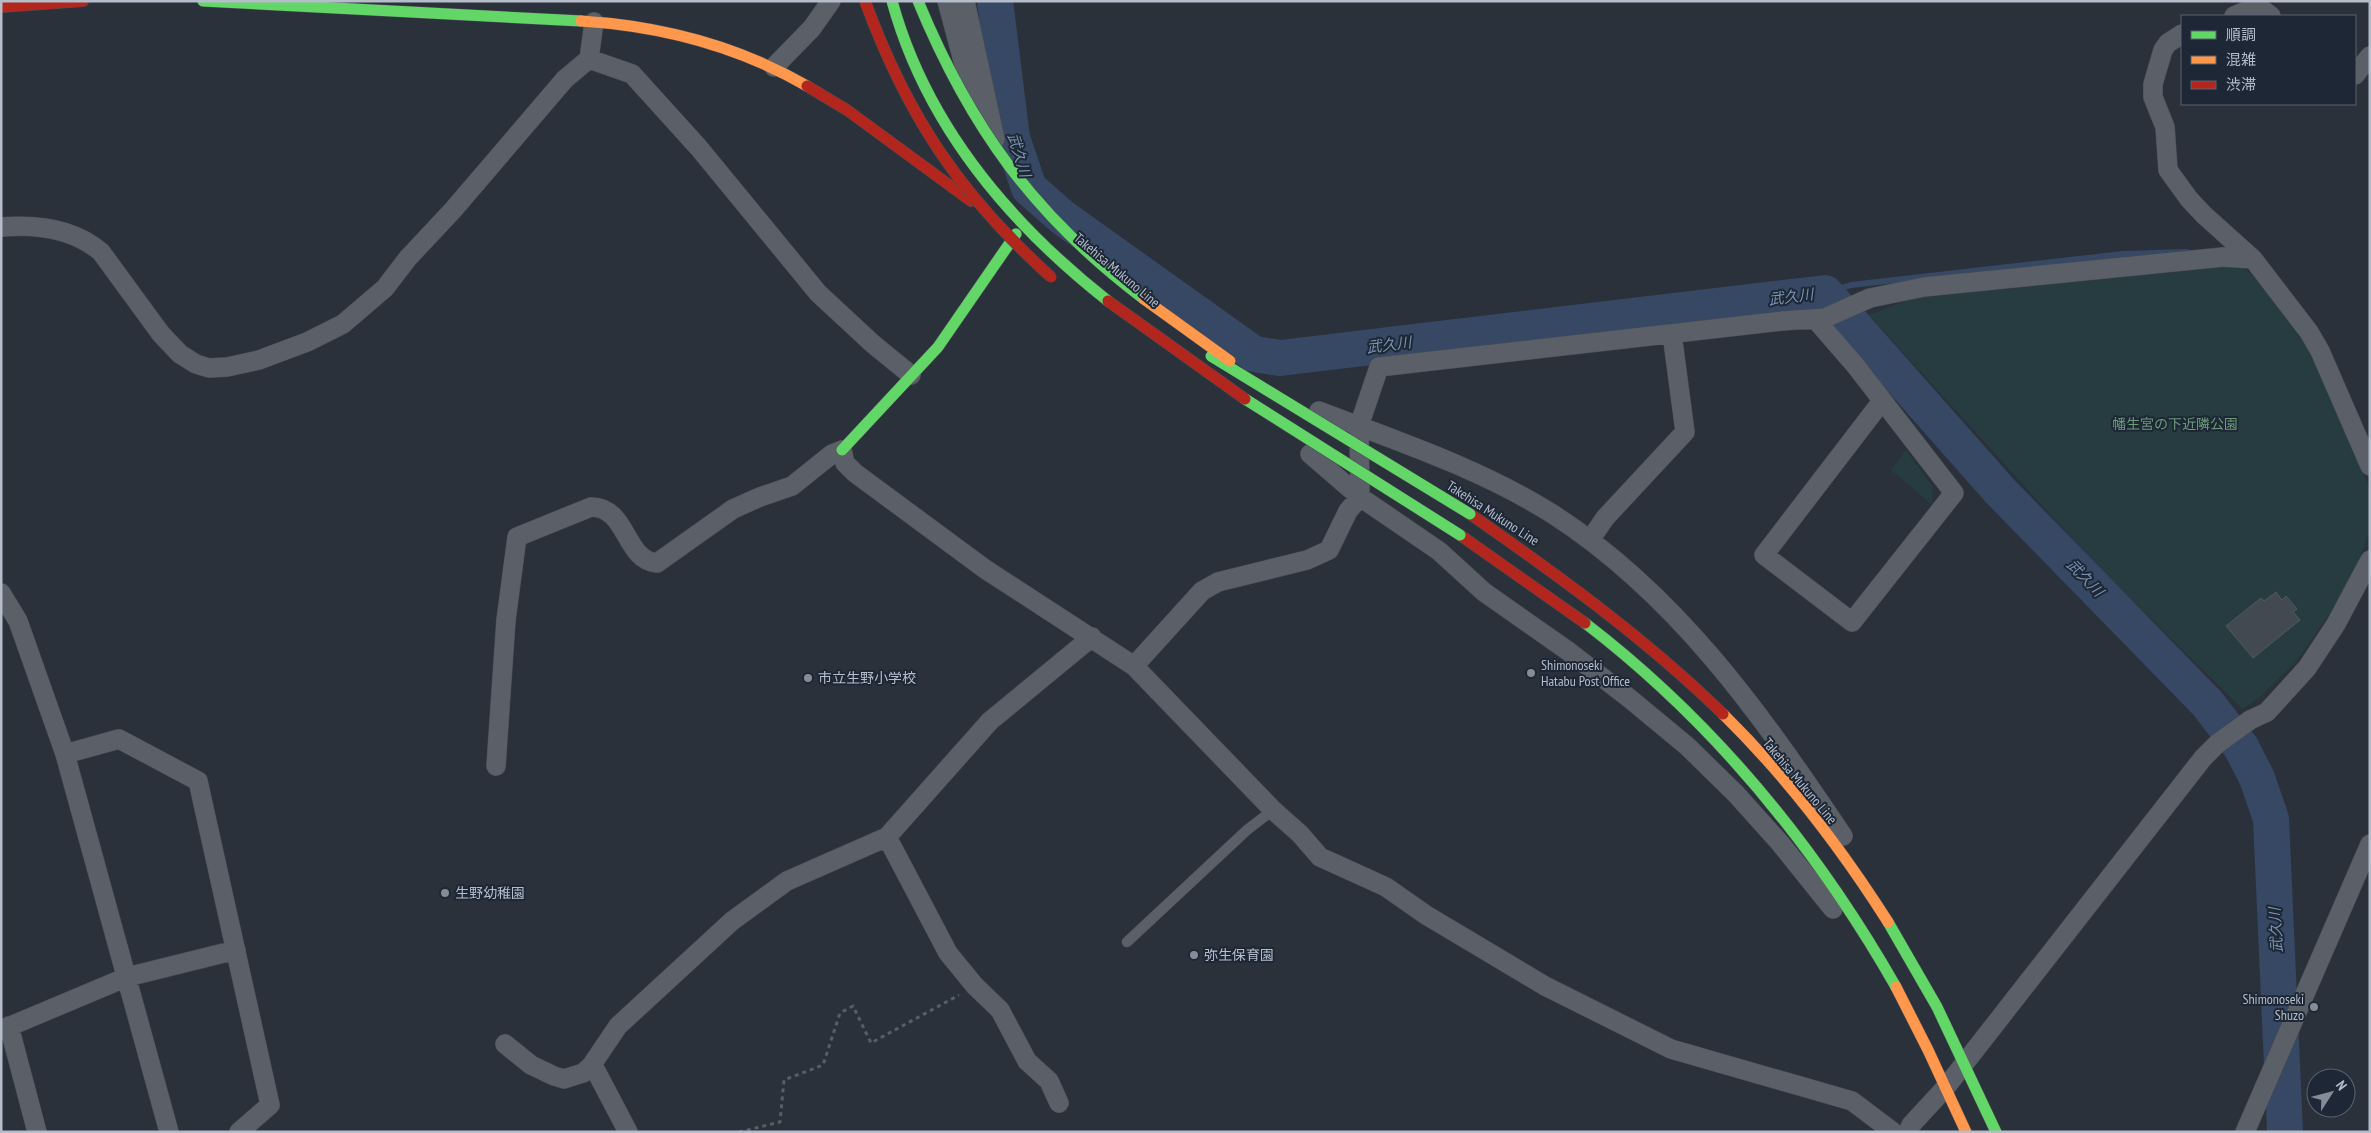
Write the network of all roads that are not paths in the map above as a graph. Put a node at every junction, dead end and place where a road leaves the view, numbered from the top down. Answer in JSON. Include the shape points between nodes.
{"nodes":[{"id":1,"x":83,"y":1,"type":"edge"},
{"id":2,"x":203,"y":1,"type":"edge"},
{"id":3,"x":831,"y":1,"type":"edge"},
{"id":4,"x":865,"y":1,"type":"edge"},
{"id":5,"x":893,"y":1,"type":"edge"},
{"id":6,"x":918,"y":1,"type":"edge"},
{"id":7,"x":947,"y":1,"type":"edge"},
{"id":8,"x":965,"y":1,"type":"edge"},
{"id":9,"x":1,"y":7,"type":"edge"},
{"id":10,"x":2236,"y":15,"type":"edge"},
{"id":11,"x":2271,"y":15,"type":"edge"},
{"id":12,"x":594,"y":22,"type":"junction"},
{"id":13,"x":2181,"y":35,"type":"edge"},
{"id":14,"x":2370,"y":56,"type":"edge"},
{"id":15,"x":589,"y":59,"type":"junction"},
{"id":16,"x":774,"y":67,"type":"junction"},
{"id":17,"x":933,"y":74,"type":"dead end"},
{"id":18,"x":2356,"y":74,"type":"edge"},
{"id":19,"x":991,"y":168,"type":"dead end"},
{"id":20,"x":1013,"y":196,"type":"dead end"},
{"id":21,"x":1,"y":228,"type":"edge"},
{"id":22,"x":1016,"y":234,"type":"junction"},
{"id":23,"x":1058,"y":240,"type":"dead end"},
{"id":24,"x":2253,"y":259,"type":"junction"},
{"id":25,"x":1062,"y":286,"type":"dead end"},
{"id":26,"x":1820,"y":319,"type":"junction"},
{"id":27,"x":1672,"y":334,"type":"junction"},
{"id":28,"x":1169,"y":340,"type":"junction"},
{"id":29,"x":1173,"y":362,"type":"dead end"},
{"id":30,"x":911,"y":375,"type":"junction"},
{"id":31,"x":1882,"y":401,"type":"junction"},
{"id":32,"x":1292,"y":404,"type":"junction"},
{"id":33,"x":1281,"y":425,"type":"junction"},
{"id":34,"x":1359,"y":426,"type":"junction"},
{"id":35,"x":842,"y":450,"type":"junction"},
{"id":36,"x":2370,"y":466,"type":"edge"},
{"id":37,"x":1360,"y":497,"type":"junction"},
{"id":38,"x":1590,"y":540,"type":"junction"},
{"id":39,"x":2370,"y":560,"type":"edge"},
{"id":40,"x":1,"y":593,"type":"edge"},
{"id":41,"x":1092,"y":638,"type":"junction"},
{"id":42,"x":1134,"y":666,"type":"junction"},
{"id":43,"x":65,"y":754,"type":"junction"},
{"id":44,"x":496,"y":766,"type":"dead end"},
{"id":45,"x":1273,"y":810,"type":"junction"},
{"id":46,"x":887,"y":837,"type":"junction"},
{"id":47,"x":2370,"y":844,"type":"edge"},
{"id":48,"x":1127,"y":942,"type":"dead end"},
{"id":49,"x":236,"y":950,"type":"junction"},
{"id":50,"x":127,"y":977,"type":"junction"},
{"id":51,"x":5,"y":1028,"type":"edge"},
{"id":52,"x":505,"y":1044,"type":"dead end"},
{"id":53,"x":1965,"y":1063,"type":"junction"},
{"id":54,"x":591,"y":1066,"type":"junction"},
{"id":55,"x":1946,"y":1087,"type":"junction"},
{"id":56,"x":1059,"y":1103,"type":"dead end"},
{"id":57,"x":37,"y":1132,"type":"edge"},
{"id":58,"x":169,"y":1132,"type":"edge"},
{"id":59,"x":239,"y":1132,"type":"edge"},
{"id":60,"x":628,"y":1132,"type":"edge"},
{"id":61,"x":1893,"y":1132,"type":"edge"},
{"id":62,"x":1908,"y":1132,"type":"edge"},
{"id":63,"x":1966,"y":1132,"type":"edge"},
{"id":64,"x":1996,"y":1132,"type":"edge"},
{"id":65,"x":2245,"y":1132,"type":"edge"}],
"edges":[{"from":1,"to":9,"type":"main road"},
{"from":2,"to":12,"type":"main road"},
{"from":3,"to":16,"type":"street","via":[[812,28]]},
{"from":4,"to":25,"type":"main road","bridge":true,"via":[[895,76],[933,146],[965,190],[1007,238]]},
{"from":5,"to":17,"type":"main road","name":"Takehisa Mukuno Line"},
{"from":5,"to":33,"type":"main road","name":"Takehisa Mukuno Line","bridge":true,"via":[[908,54],[945,122],[992,191],[1034,237],[1122,314]]},
{"from":6,"to":32,"type":"main road","bridge":true,"via":[[941,57],[980,130],[1063,231],[1135,293]]},
{"from":7,"to":22,"type":"street","via":[[988,154]]},
{"from":8,"to":22,"type":"street"},
{"from":10,"to":11,"type":"street","via":[[2258,6]]},
{"from":12,"to":15,"type":"street"},
{"from":12,"to":16,"type":"main road","via":[[652,28],[700,40]]},
{"from":13,"to":24,"type":"street","via":[[2162,50],[2153,84],[2153,97],[2166,127],[2168,170],[2204,215]]},
{"from":14,"to":18,"type":"street"},
{"from":15,"to":21,"type":"street","via":[[565,80],[385,288],[343,324],[259,360],[227,367],[209,368],[196,364],[180,354],[161,334],[92,244],[54,229]]},
{"from":15,"to":30,"type":"street","via":[[632,74],[699,148],[818,293]]},
{"from":16,"to":22,"type":"main road","via":[[847,110]]},
{"from":19,"to":20,"type":"main road"},
{"from":22,"to":28,"type":"main road"},
{"from":22,"to":30,"type":"main road","via":[[951,330]]},
{"from":23,"to":32,"type":"main road","name":"Takehisa Mukuno Line","bridge":true,"via":[[1128,303],[1175,335]]},
{"from":24,"to":26,"type":"street","via":[[2223,257],[1924,287],[1870,298]]},
{"from":24,"to":36,"type":"street","via":[[2282,293],[2320,350]]},
{"from":26,"to":27,"type":"street"},
{"from":26,"to":31,"type":"street"},
{"from":27,"to":34,"type":"street","via":[[1379,367]]},
{"from":27,"to":38,"type":"street","via":[[1685,432],[1605,518]]},
{"from":28,"to":34,"type":"street","via":[[1233,374]]},
{"from":28,"to":37,"type":"street","via":[[1230,384]]},
{"from":29,"to":33,"type":"main road","bridge":true},
{"from":30,"to":35,"type":"main road"},
{"from":31,"to":31,"type":"street","via":[[1764,555],[1852,622],[1954,493]]},
{"from":32,"to":53,"type":"main road","name":"Takehisa Mukuno Line","bridge":true,"via":[[1470,514],[1598,604],[1694,687],[1760,756],[1818,824],[1894,932],[1928,989]]},
{"from":33,"to":55,"type":"main road","name":"Takehisa Mukuno Line","bridge":true,"via":[[1460,535],[1569,611],[1635,663],[1715,739],[1800,840],[1873,947]]},
{"from":34,"to":37,"type":"street"},
{"from":34,"to":38,"type":"street","via":[[1510,490],[1550,512]]},
{"from":35,"to":41,"type":"street","via":[[845,463],[855,473],[985,569]]},
{"from":35,"to":44,"type":"street","via":[[832,454],[792,486],[733,509],[657,563],[648,562],[640,555],[619,522],[607,510],[598,507],[517,537],[506,620]]},
{"from":37,"to":42,"type":"street","via":[[1348,511],[1329,550],[1307,560],[1218,582],[1202,591]]},
{"from":37,"to":55,"type":"street","via":[[1440,551],[1484,592],[1629,698],[1687,746],[1736,794],[1821,893],[1855,939]]},
{"from":38,"to":53,"type":"street","via":[[1619,562],[1683,623],[1790,759],[1902,925],[1948,1013]]},
{"from":39,"to":53,"type":"street","via":[[2336,624],[2307,668],[2267,712],[2250,720],[2203,758]]},
{"from":40,"to":43,"type":"street","via":[[18,621]]},
{"from":41,"to":42,"type":"street"},
{"from":41,"to":46,"type":"street","via":[[990,721]]},
{"from":42,"to":45,"type":"street"},
{"from":43,"to":49,"type":"street","via":[[119,740],[198,781]]},
{"from":43,"to":50,"type":"street"},
{"from":45,"to":48,"type":"lane"},
{"from":45,"to":61,"type":"street","via":[[1320,857],[1386,887],[1426,916],[1544,986],[1671,1049],[1852,1101]]},
{"from":46,"to":54,"type":"street","via":[[788,881],[732,921],[618,1026]]},
{"from":46,"to":56,"type":"street","via":[[936,934],[957,966],[1000,1010],[1027,1061],[1049,1081]]},
{"from":47,"to":65,"type":"street"},
{"from":49,"to":50,"type":"street"},
{"from":49,"to":59,"type":"street","via":[[270,1105]]},
{"from":50,"to":51,"type":"street"},
{"from":50,"to":58,"type":"street"},
{"from":51,"to":57,"type":"street"},
{"from":52,"to":54,"type":"street","via":[[530,1065],[564,1079]]},
{"from":53,"to":55,"type":"street"},
{"from":53,"to":64,"type":"main road","name":"Takehisa Mukuno Line"},
{"from":54,"to":60,"type":"street"},
{"from":55,"to":62,"type":"street"},
{"from":55,"to":63,"type":"main road","name":"Takehisa Mukuno Line"}]}
